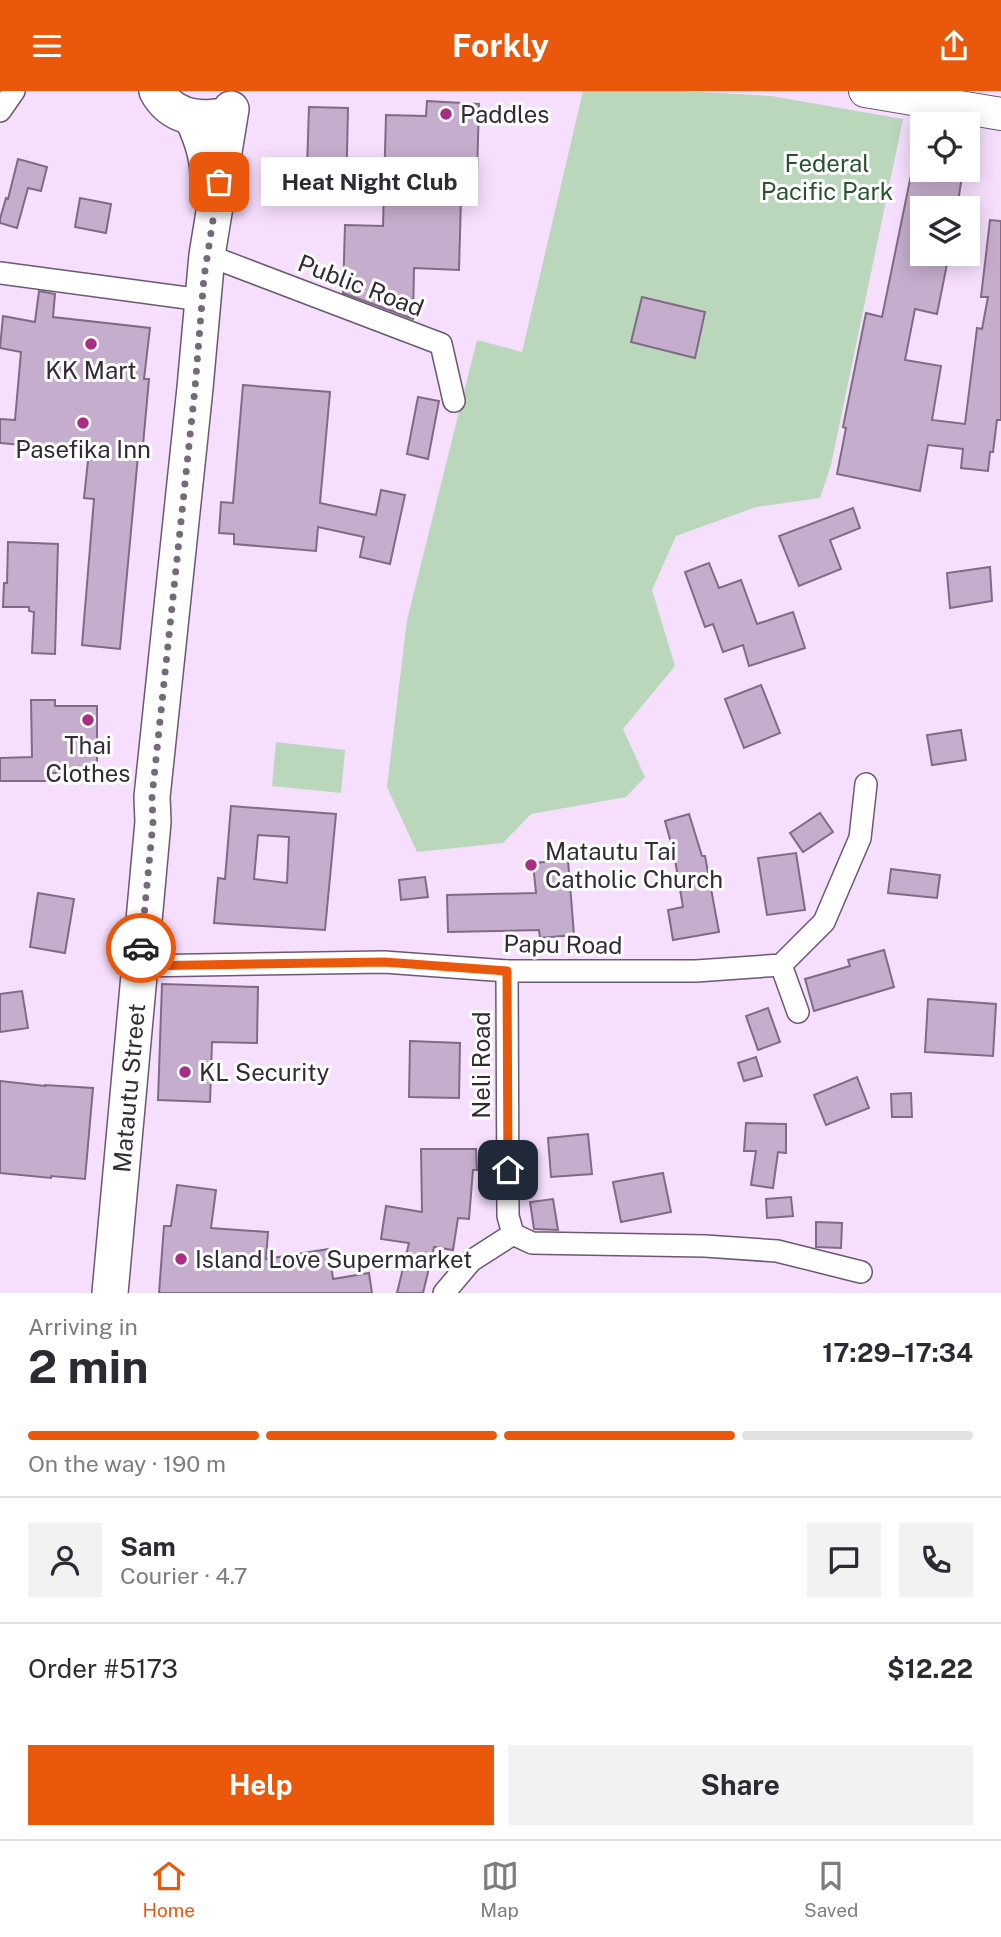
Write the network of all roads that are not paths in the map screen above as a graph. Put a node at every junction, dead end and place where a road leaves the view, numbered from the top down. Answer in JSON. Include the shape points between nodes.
{"nodes":[{"id":1,"x":14,"y":91,"type":"edge"},
{"id":2,"x":157,"y":91,"type":"edge"},
{"id":3,"x":865,"y":91,"type":"edge"},
{"id":4,"x":238,"y":100,"type":"edge"},
{"id":5,"x":0,"y":111,"type":"edge"},
{"id":6,"x":1001,"y":114,"type":"edge"},
{"id":7,"x":192,"y":117,"type":"junction"},
{"id":8,"x":207,"y":255,"type":"junction"},
{"id":9,"x":0,"y":273,"type":"edge"},
{"id":10,"x":202,"y":300,"type":"junction"},
{"id":11,"x":454,"y":401,"type":"dead end"},
{"id":12,"x":866,"y":785,"type":"dead end"},
{"id":13,"x":781,"y":965,"type":"junction"},
{"id":14,"x":139,"y":966,"type":"junction"},
{"id":15,"x":507,"y":971,"type":"junction"},
{"id":16,"x":797,"y":1012,"type":"dead end"},
{"id":17,"x":513,"y":1234,"type":"junction"},
{"id":18,"x":861,"y":1272,"type":"dead end"},
{"id":19,"x":110,"y":1293,"type":"edge"},
{"id":20,"x":444,"y":1293,"type":"edge"}],
"edges":[{"from":1,"to":5,"type":"street"},
{"from":2,"to":7,"type":"main road","via":[[169,107]]},
{"from":3,"to":6,"type":"main road"},
{"from":4,"to":7,"type":"main road","via":[[216,116]]},
{"from":4,"to":8,"type":"main road","name":"Matautu Street"},
{"from":7,"to":8,"type":"main road","name":"Matautu Street","via":[[204,142],[208,173]]},
{"from":8,"to":10,"type":"main road","name":"Matautu Street"},
{"from":8,"to":11,"type":"street","name":"Public Road","via":[[442,344]]},
{"from":9,"to":10,"type":"street"},
{"from":10,"to":14,"type":"main road","name":"Matautu Street"},
{"from":12,"to":13,"type":"street","via":[[860,838],[824,922]]},
{"from":13,"to":15,"type":"street","name":"Papu Road","via":[[696,971]]},
{"from":13,"to":16,"type":"street"},
{"from":14,"to":15,"type":"street","name":"Papu Road","via":[[384,962]]},
{"from":14,"to":19,"type":"main road","name":"Matautu Street"},
{"from":15,"to":17,"type":"street","name":"Neli Road","via":[[508,1216]]},
{"from":17,"to":18,"type":"street","via":[[532,1243],[778,1251]]},
{"from":17,"to":20,"type":"street","via":[[471,1261]]}]}
